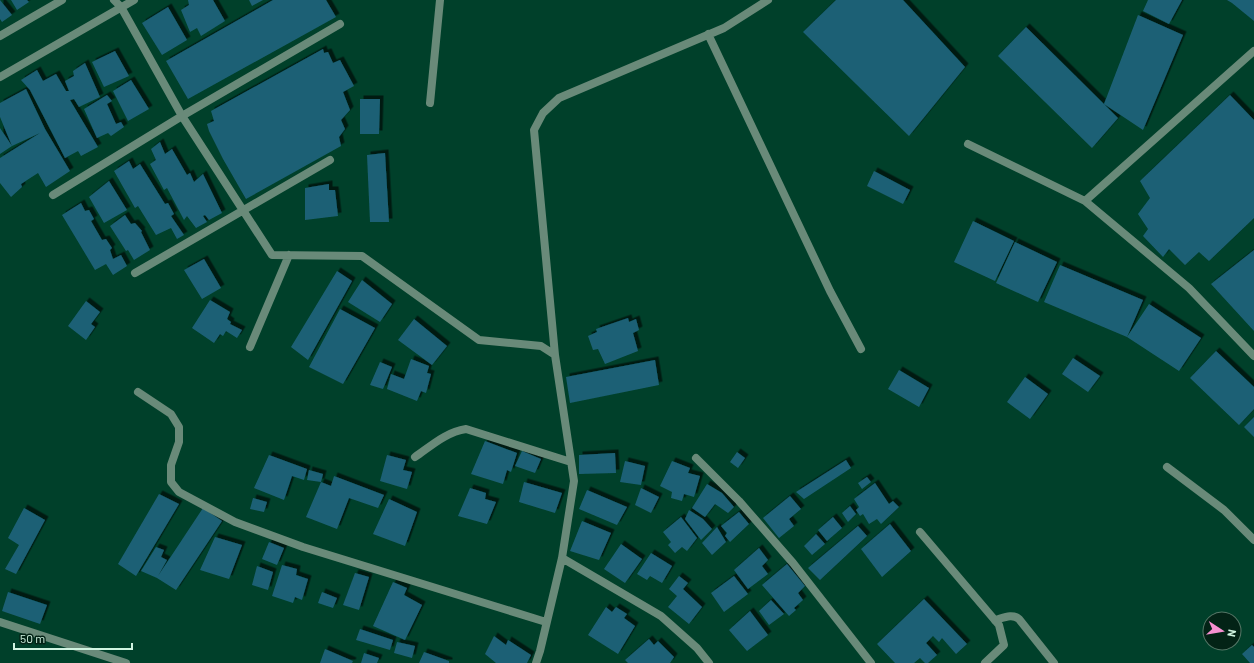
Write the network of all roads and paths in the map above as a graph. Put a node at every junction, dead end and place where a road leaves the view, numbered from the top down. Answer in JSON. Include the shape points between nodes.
{"nodes":[{"id":1,"x":62,"y":0,"type":"edge"},
{"id":2,"x":114,"y":0,"type":"edge"},
{"id":3,"x":134,"y":0,"type":"edge"},
{"id":4,"x":440,"y":0,"type":"edge"},
{"id":5,"x":768,"y":0,"type":"edge"},
{"id":6,"x":121,"y":7,"type":"junction"},
{"id":7,"x":340,"y":24,"type":"dead end"},
{"id":8,"x":708,"y":34,"type":"junction"},
{"id":9,"x":0,"y":36,"type":"edge"},
{"id":10,"x":1254,"y":51,"type":"edge"},
{"id":11,"x":0,"y":77,"type":"edge"},
{"id":12,"x":430,"y":103,"type":"dead end"},
{"id":13,"x":182,"y":116,"type":"junction"},
{"id":14,"x":968,"y":144,"type":"dead end"},
{"id":15,"x":330,"y":160,"type":"dead end"},
{"id":16,"x":52,"y":195,"type":"dead end"},
{"id":17,"x":1085,"y":201,"type":"junction"},
{"id":18,"x":243,"y":211,"type":"junction"},
{"id":19,"x":289,"y":255,"type":"junction"},
{"id":20,"x":135,"y":273,"type":"dead end"},
{"id":21,"x":250,"y":347,"type":"dead end"},
{"id":22,"x":861,"y":349,"type":"dead end"},
{"id":23,"x":555,"y":355,"type":"junction"},
{"id":24,"x":1254,"y":356,"type":"edge"},
{"id":25,"x":138,"y":392,"type":"dead end"},
{"id":26,"x":415,"y":457,"type":"dead end"},
{"id":27,"x":696,"y":458,"type":"dead end"},
{"id":28,"x":571,"y":462,"type":"junction"},
{"id":29,"x":1167,"y":467,"type":"dead end"},
{"id":30,"x":920,"y":532,"type":"dead end"},
{"id":31,"x":1254,"y":540,"type":"edge"},
{"id":32,"x":562,"y":558,"type":"junction"},
{"id":33,"x":995,"y":620,"type":"junction"},
{"id":34,"x":0,"y":622,"type":"edge"},
{"id":35,"x":546,"y":622,"type":"junction"},
{"id":36,"x":126,"y":663,"type":"edge"},
{"id":37,"x":536,"y":663,"type":"edge"},
{"id":38,"x":709,"y":663,"type":"edge"},
{"id":39,"x":871,"y":663,"type":"edge"},
{"id":40,"x":985,"y":663,"type":"edge"},
{"id":41,"x":1054,"y":663,"type":"edge"}],
"edges":[{"from":1,"to":9,"type":"street"},
{"from":2,"to":6,"type":"street"},
{"from":3,"to":6,"type":"street"},
{"from":4,"to":12,"type":"street"},
{"from":5,"to":8,"type":"street","via":[[724,28]]},
{"from":6,"to":11,"type":"street"},
{"from":6,"to":13,"type":"street"},
{"from":7,"to":13,"type":"street"},
{"from":8,"to":22,"type":"street","via":[[830,291]]},
{"from":8,"to":23,"type":"street","via":[[560,98],[542,113],[534,130]]},
{"from":10,"to":17,"type":"street"},
{"from":13,"to":16,"type":"street"},
{"from":13,"to":18,"type":"street"},
{"from":14,"to":17,"type":"street"},
{"from":15,"to":18,"type":"street"},
{"from":17,"to":24,"type":"street","via":[[1189,288]]},
{"from":18,"to":19,"type":"street","via":[[272,255]]},
{"from":18,"to":20,"type":"street"},
{"from":19,"to":21,"type":"street"},
{"from":19,"to":23,"type":"street","via":[[362,256],[479,340],[541,346]]},
{"from":23,"to":28,"type":"street"},
{"from":25,"to":35,"type":"street","via":[[171,414],[179,427],[179,442],[171,465],[171,482],[179,492],[235,522],[303,547]]},
{"from":26,"to":28,"type":"street","via":[[448,434],[466,429]]},
{"from":27,"to":39,"type":"street","via":[[793,563]]},
{"from":28,"to":32,"type":"street","via":[[574,481]]},
{"from":29,"to":31,"type":"street","via":[[1224,510]]},
{"from":30,"to":33,"type":"street"},
{"from":32,"to":35,"type":"street"},
{"from":32,"to":38,"type":"street","via":[[661,616],[697,648]]},
{"from":33,"to":40,"type":"street","via":[[999,625],[1004,645]]},
{"from":33,"to":41,"type":"street","via":[[1015,616]]},
{"from":34,"to":36,"type":"street"},
{"from":35,"to":37,"type":"street"}]}
